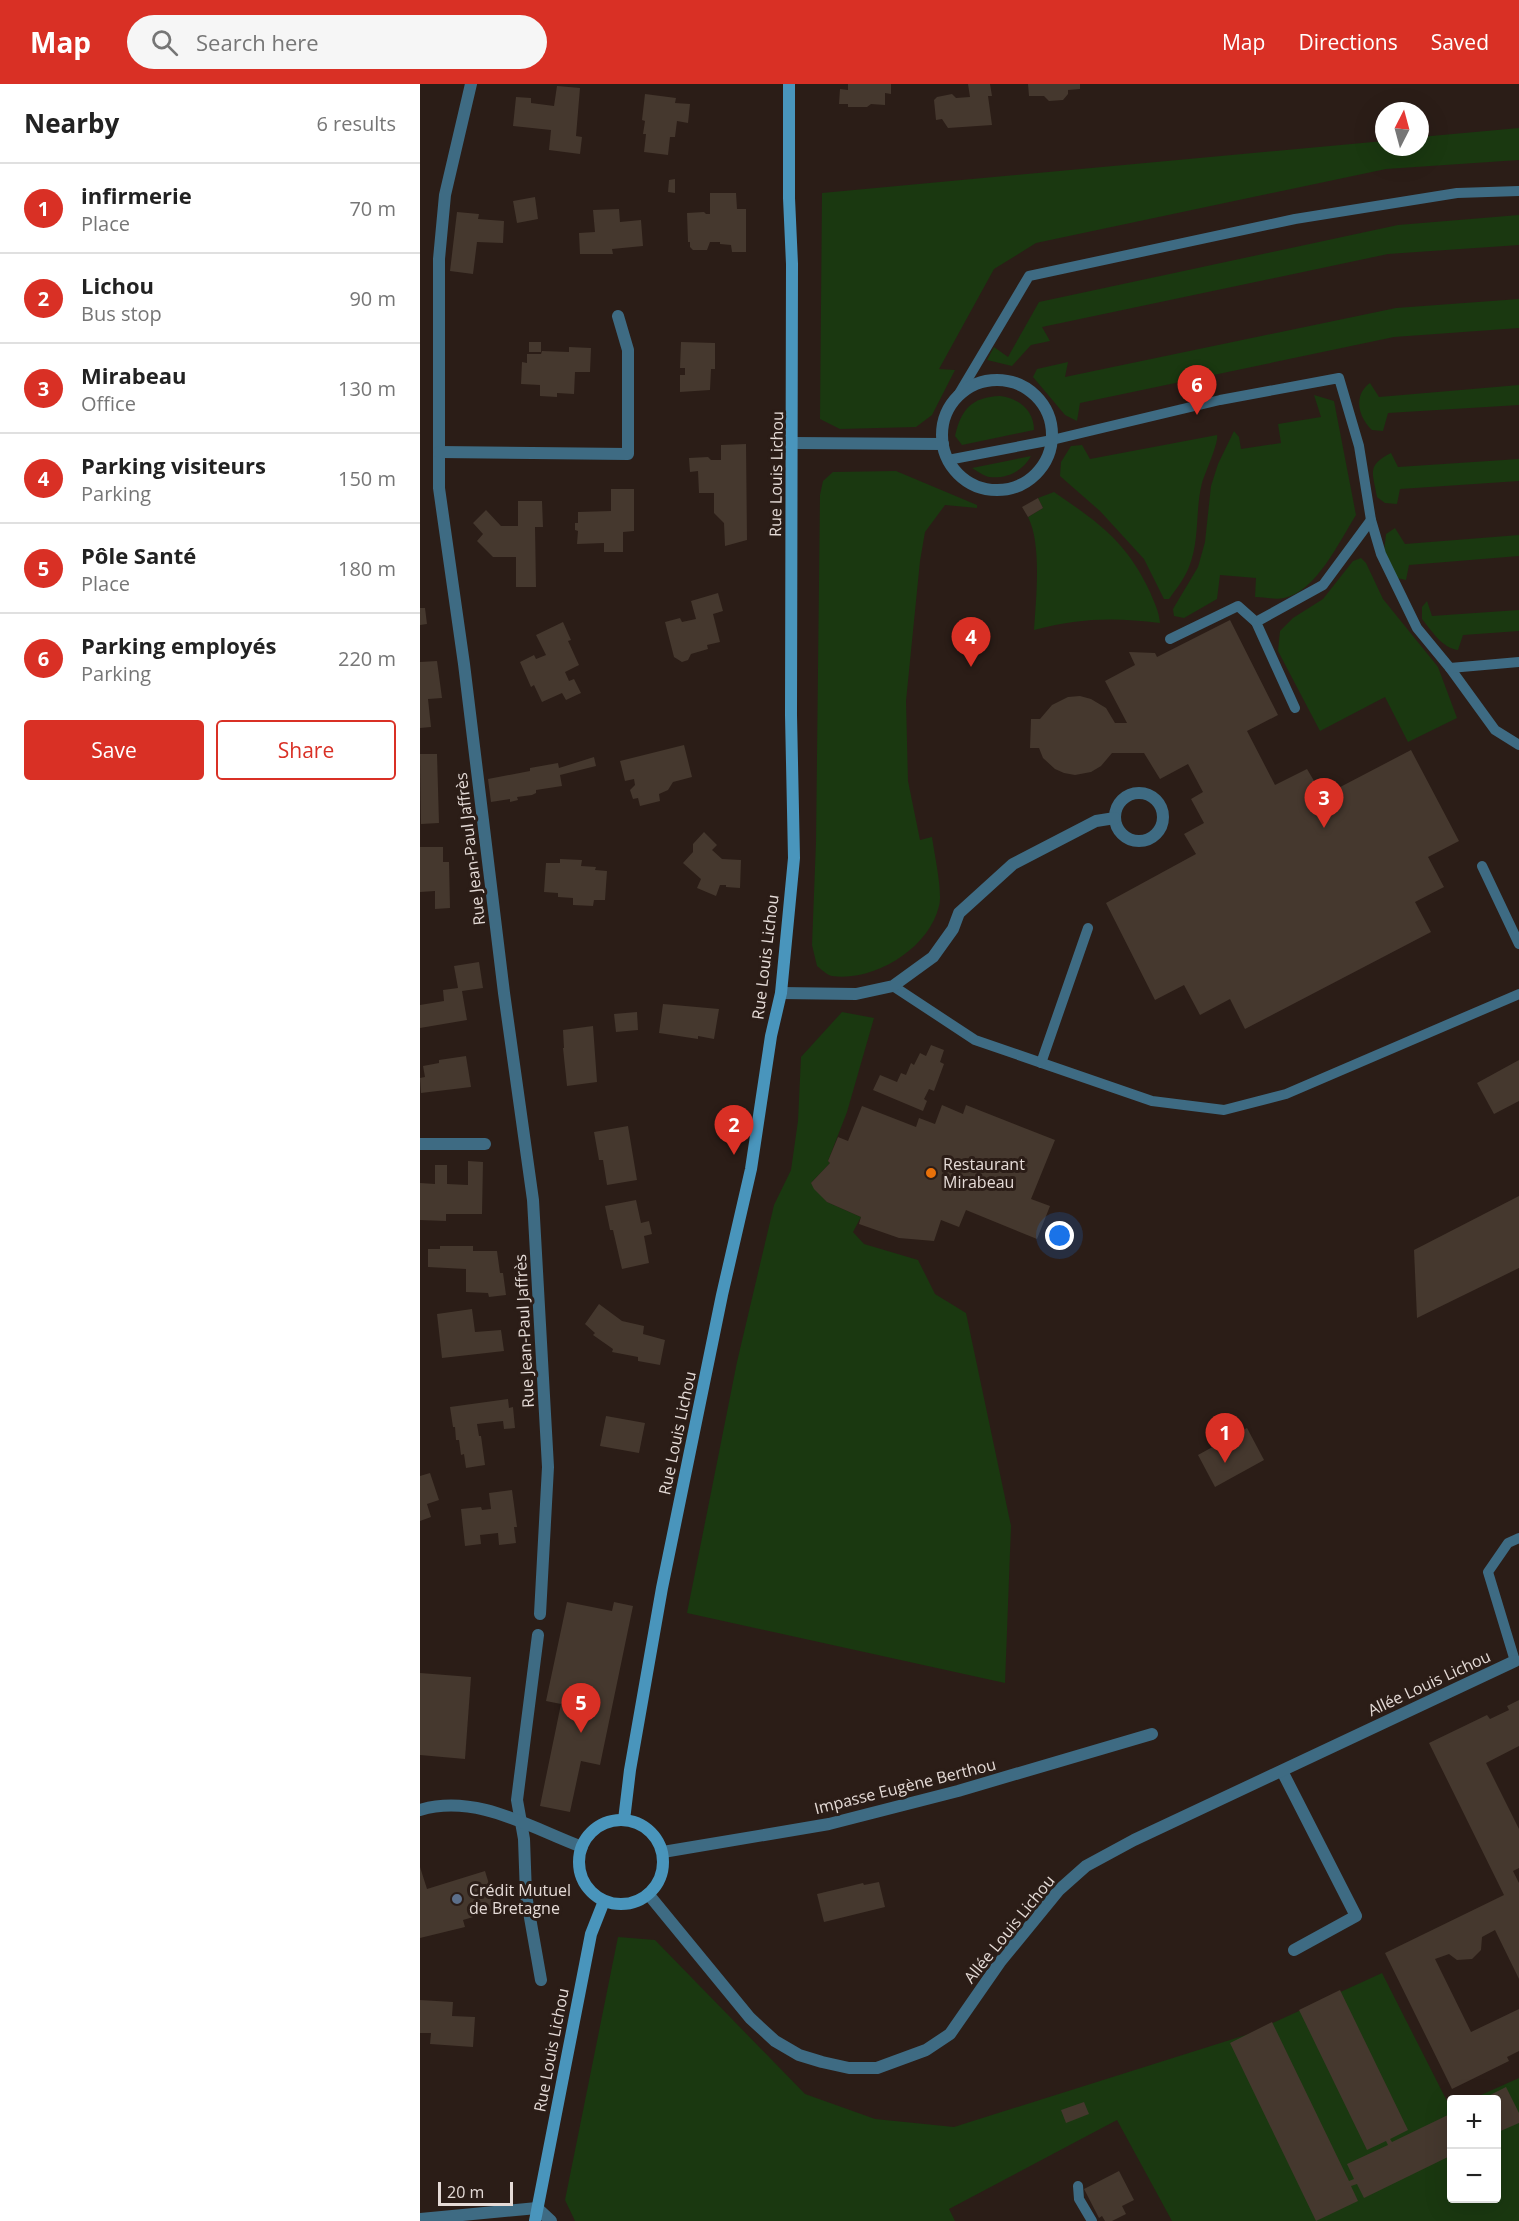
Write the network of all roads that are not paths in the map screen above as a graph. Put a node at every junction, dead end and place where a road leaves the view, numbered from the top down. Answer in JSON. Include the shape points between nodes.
{"nodes":[{"id":1,"x":471,"y":84,"type":"edge"},
{"id":2,"x":789,"y":84,"type":"edge"},
{"id":3,"x":1519,"y":191,"type":"edge"},
{"id":4,"x":618,"y":316,"type":"dead end"},
{"id":5,"x":957,"y":397,"type":"junction"},
{"id":6,"x":1052,"y":440,"type":"junction"},
{"id":7,"x":793,"y":443,"type":"junction"},
{"id":8,"x":942,"y":444,"type":"junction"},
{"id":9,"x":439,"y":452,"type":"junction"},
{"id":10,"x":948,"y":460,"type":"junction"},
{"id":11,"x":1371,"y":520,"type":"junction"},
{"id":12,"x":1256,"y":622,"type":"junction"},
{"id":13,"x":1170,"y":639,"type":"dead end"},
{"id":14,"x":1519,"y":662,"type":"edge"},
{"id":15,"x":1450,"y":668,"type":"junction"},
{"id":16,"x":1295,"y":708,"type":"dead end"},
{"id":17,"x":1519,"y":745,"type":"edge"},
{"id":18,"x":1115,"y":818,"type":"junction"},
{"id":19,"x":1482,"y":866,"type":"dead end"},
{"id":20,"x":1088,"y":928,"type":"dead end"},
{"id":21,"x":1519,"y":944,"type":"edge"},
{"id":22,"x":893,"y":986,"type":"junction"},
{"id":23,"x":781,"y":993,"type":"junction"},
{"id":24,"x":1519,"y":994,"type":"edge"},
{"id":25,"x":1041,"y":1063,"type":"junction"},
{"id":26,"x":420,"y":1144,"type":"edge"},
{"id":27,"x":485,"y":1144,"type":"dead end"},
{"id":28,"x":1519,"y":1538,"type":"edge"},
{"id":29,"x":540,"y":1614,"type":"dead end"},
{"id":30,"x":538,"y":1635,"type":"dead end"},
{"id":31,"x":1515,"y":1661,"type":"joint"},
{"id":32,"x":1152,"y":1734,"type":"dead end"},
{"id":33,"x":1282,"y":1771,"type":"junction"},
{"id":34,"x":420,"y":1810,"type":"edge"},
{"id":35,"x":624,"y":1820,"type":"junction"},
{"id":36,"x":521,"y":1821,"type":"junction"},
{"id":37,"x":582,"y":1846,"type":"junction"},
{"id":38,"x":663,"y":1852,"type":"junction"},
{"id":39,"x":649,"y":1894,"type":"junction"},
{"id":40,"x":604,"y":1901,"type":"junction"},
{"id":41,"x":1294,"y":1950,"type":"dead end"},
{"id":42,"x":541,"y":1980,"type":"dead end"},
{"id":43,"x":1077,"y":2186,"type":"dead end"},
{"id":44,"x":536,"y":2215,"type":"edge"},
{"id":45,"x":420,"y":2219,"type":"edge"},
{"id":46,"x":551,"y":2221,"type":"edge"},
{"id":47,"x":1092,"y":2221,"type":"edge"}],
"edges":[{"from":1,"to":9,"type":"street","name":"Rue Jean-Paul Jaffrès","via":[[445,195],[439,259]]},
{"from":2,"to":7,"type":"main road","name":"Rue Louis Lichou"},
{"from":3,"to":5,"type":"lane","via":[[1457,193],[1295,219],[1029,276]]},
{"from":4,"to":9,"type":"street","via":[[628,350],[628,454]]},
{"from":5,"to":6,"type":"street","via":[[987,381],[1022,386],[1046,410],[1052,424]]},
{"from":5,"to":8,"type":"street","via":[[947,411]]},
{"from":6,"to":10,"type":"lane"},
{"from":6,"to":10,"type":"street","via":[[1041,468],[1028,482],[1010,489],[991,490],[973,485],[958,475]]},
{"from":6,"to":11,"type":"lane","via":[[1220,400],[1339,378],[1359,446]]},
{"from":7,"to":8,"type":"street"},
{"from":7,"to":23,"type":"main road","name":"Rue Louis Lichou","via":[[794,858]]},
{"from":8,"to":10,"type":"street"},
{"from":9,"to":29,"type":"street","name":"Rue Jean-Paul Jaffrès","via":[[439,488],[533,1200],[548,1467]]},
{"from":11,"to":12,"type":"lane","via":[[1323,585]]},
{"from":11,"to":15,"type":"lane","via":[[1381,554],[1417,628]]},
{"from":12,"to":13,"type":"lane","via":[[1238,606]]},
{"from":12,"to":16,"type":"lane"},
{"from":14,"to":15,"type":"lane"},
{"from":15,"to":17,"type":"lane","via":[[1495,730]]},
{"from":18,"to":18,"type":"street","via":[[1119,831],[1130,840],[1143,842],[1156,835],[1163,824],[1159,804],[1142,793],[1129,795],[1118,804]]},
{"from":18,"to":22,"type":"street","via":[[1096,821],[1013,864],[959,913],[933,957]]},
{"from":19,"to":21,"type":"lane"},
{"from":20,"to":25,"type":"lane"},
{"from":22,"to":23,"type":"street","via":[[856,994]]},
{"from":22,"to":25,"type":"lane","via":[[975,1040]]},
{"from":23,"to":35,"type":"main road","name":"Rue Louis Lichou","via":[[751,1169],[662,1588]]},
{"from":24,"to":25,"type":"lane","via":[[1287,1094],[1224,1110],[1152,1101]]},
{"from":26,"to":27,"type":"street"},
{"from":28,"to":31,"type":"lane","via":[[1508,1543],[1488,1572]]},
{"from":30,"to":36,"type":"street","via":[[518,1795]]},
{"from":31,"to":33,"type":"street","name":"Allée Louis Lichou"},
{"from":32,"to":38,"type":"street","name":"Impasse Eugène Berthou","via":[[829,1824]]},
{"from":33,"to":39,"type":"street","name":"Allée Louis Lichou","via":[[1086,1866],[1059,1890],[1000,1962],[950,2034],[926,2050],[877,2068],[849,2068],[822,2062],[798,2055],[775,2041],[750,2018]]},
{"from":33,"to":41,"type":"street","via":[[1356,1916]]},
{"from":34,"to":36,"type":"street","via":[[458,1806],[492,1810]]},
{"from":35,"to":37,"type":"main road","via":[[606,1822],[596,1828]]},
{"from":35,"to":38,"type":"main road","via":[[644,1826],[656,1837]]},
{"from":36,"to":37,"type":"street"},
{"from":36,"to":42,"type":"street","via":[[526,1895]]},
{"from":37,"to":40,"type":"main road","via":[[580,1872],[593,1894]]},
{"from":38,"to":39,"type":"main road","via":[[662,1875]]},
{"from":39,"to":40,"type":"main road","via":[[635,1902]]},
{"from":40,"to":44,"type":"main road","name":"Rue Louis Lichou","via":[[591,1934]]},
{"from":43,"to":47,"type":"lane","via":[[1079,2199]]},
{"from":44,"to":45,"type":"street"},
{"from":44,"to":46,"type":"street"}]}
